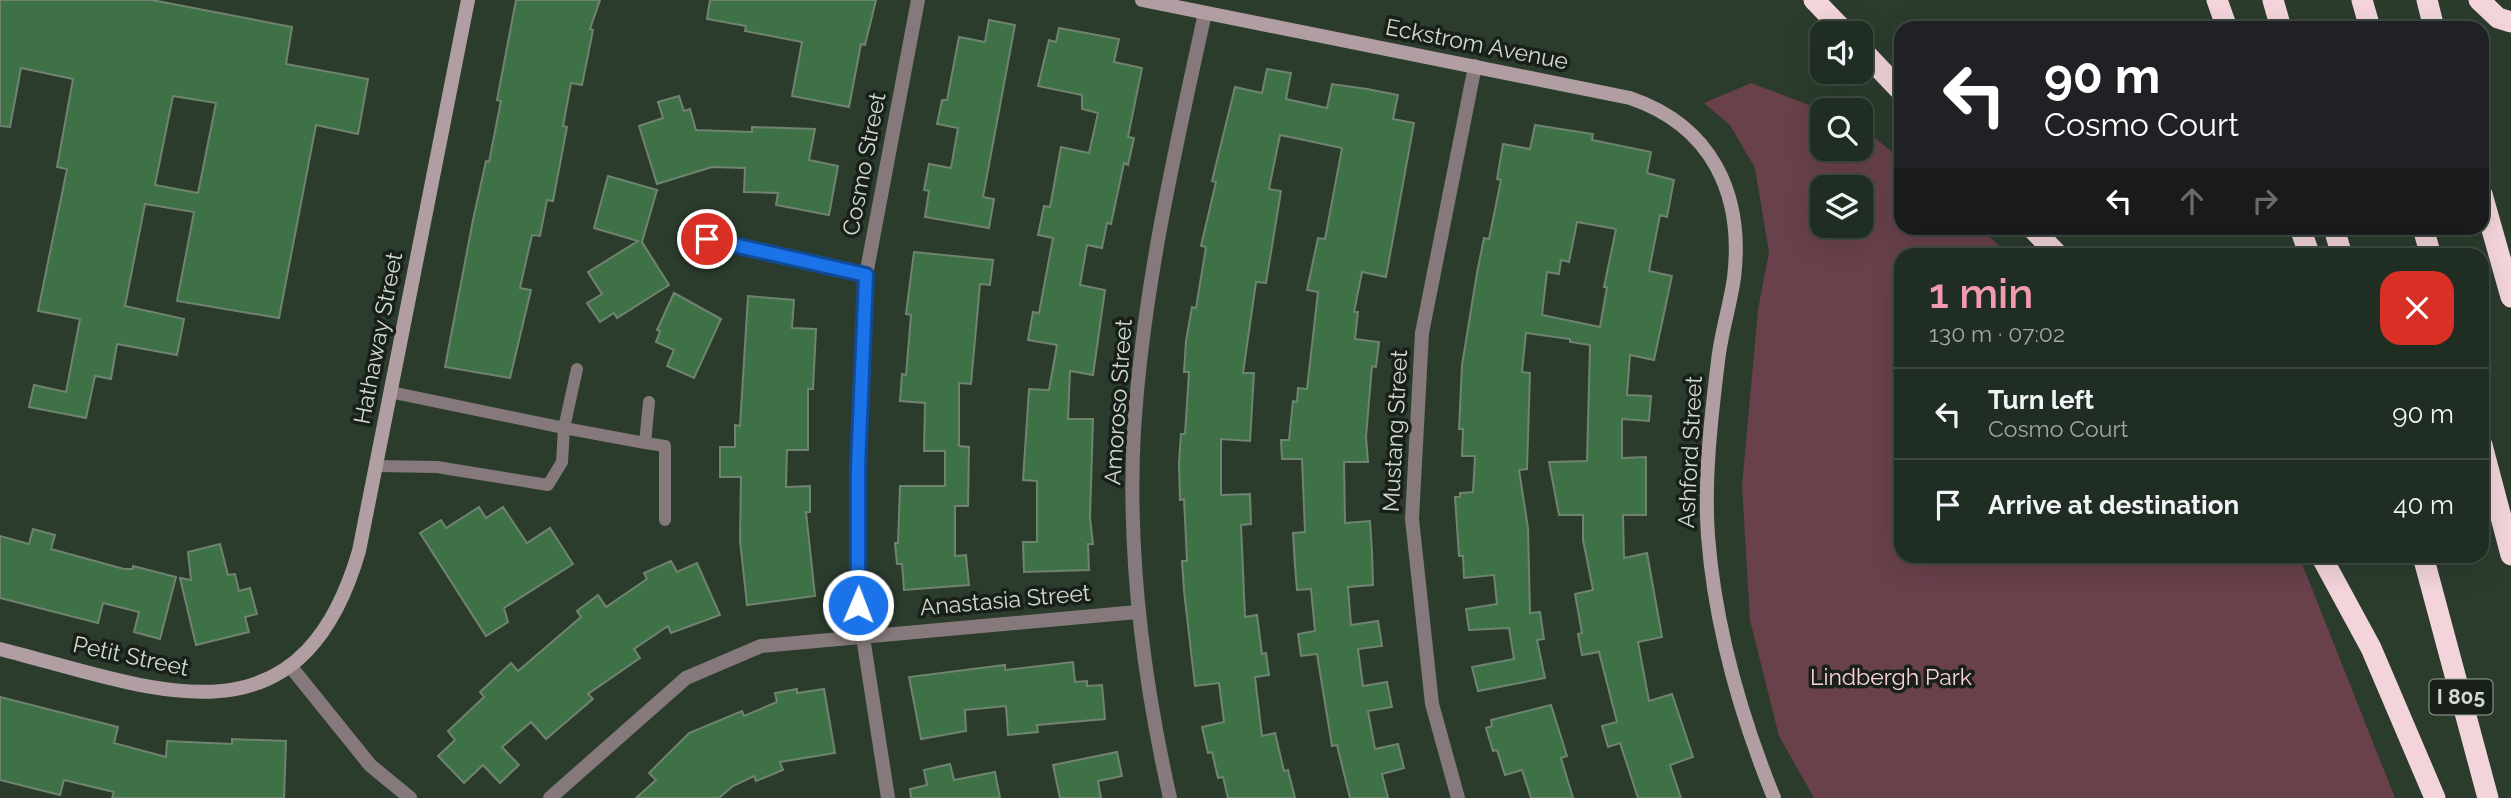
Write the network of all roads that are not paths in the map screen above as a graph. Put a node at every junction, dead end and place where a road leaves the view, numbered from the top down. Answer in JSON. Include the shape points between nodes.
{"nodes":[{"id":1,"x":468,"y":0,"type":"edge"},
{"id":2,"x":918,"y":0,"type":"edge"},
{"id":3,"x":1142,"y":0,"type":"edge"},
{"id":4,"x":1814,"y":0,"type":"edge"},
{"id":5,"x":2217,"y":0,"type":"edge"},
{"id":6,"x":2273,"y":0,"type":"edge"},
{"id":7,"x":2362,"y":0,"type":"edge"},
{"id":8,"x":2427,"y":0,"type":"edge"},
{"id":9,"x":2479,"y":0,"type":"edge"},
{"id":10,"x":1205,"y":12,"type":"junction"},
{"id":11,"x":1834,"y":21,"type":"edge"},
{"id":12,"x":2224,"y":21,"type":"edge"},
{"id":13,"x":2279,"y":21,"type":"edge"},
{"id":14,"x":2368,"y":21,"type":"edge"},
{"id":15,"x":2432,"y":21,"type":"edge"},
{"id":16,"x":2511,"y":22,"type":"edge"},
{"id":17,"x":1873,"y":62,"type":"edge"},
{"id":18,"x":1475,"y":66,"type":"junction"},
{"id":19,"x":1894,"y":84,"type":"edge"},
{"id":20,"x":1676,"y":120,"type":"joint"},
{"id":21,"x":2489,"y":219,"type":"edge"},
{"id":22,"x":2039,"y":235,"type":"edge"},
{"id":23,"x":707,"y":239,"type":"dead end"},
{"id":24,"x":2051,"y":248,"type":"edge"},
{"id":25,"x":866,"y":275,"type":"junction"},
{"id":26,"x":2511,"y":297,"type":"edge"},
{"id":27,"x":577,"y":369,"type":"dead end"},
{"id":28,"x":390,"y":392,"type":"junction"},
{"id":29,"x":649,"y":401,"type":"dead end"},
{"id":30,"x":564,"y":428,"type":"junction"},
{"id":31,"x":645,"y":443,"type":"junction"},
{"id":32,"x":376,"y":466,"type":"junction"},
{"id":33,"x":2489,"y":472,"type":"edge"},
{"id":34,"x":665,"y":520,"type":"dead end"},
{"id":35,"x":2511,"y":555,"type":"edge"},
{"id":36,"x":2325,"y":563,"type":"edge"},
{"id":37,"x":2423,"y":563,"type":"edge"},
{"id":38,"x":1137,"y":612,"type":"junction"},
{"id":39,"x":861,"y":635,"type":"junction"},
{"id":40,"x":0,"y":649,"type":"edge"},
{"id":41,"x":290,"y":667,"type":"junction"},
{"id":42,"x":410,"y":798,"type":"edge"},
{"id":43,"x":550,"y":798,"type":"edge"},
{"id":44,"x":888,"y":798,"type":"edge"},
{"id":45,"x":1170,"y":798,"type":"edge"},
{"id":46,"x":1458,"y":798,"type":"edge"},
{"id":47,"x":1774,"y":798,"type":"edge"},
{"id":48,"x":2435,"y":798,"type":"edge"},
{"id":49,"x":2488,"y":798,"type":"edge"}],
"edges":[{"from":1,"to":28,"type":"street","name":"Hathaway Street"},
{"from":2,"to":25,"type":"street","name":"Cosmo Street"},
{"from":3,"to":10,"type":"street","name":"Eckstrom Avenue"},
{"from":4,"to":11,"type":"highway"},
{"from":5,"to":12,"type":"highway"},
{"from":6,"to":13,"type":"highway"},
{"from":7,"to":14,"type":"highway"},
{"from":8,"to":15,"type":"highway"},
{"from":9,"to":16,"type":"highway","via":[[2498,18]]},
{"from":10,"to":18,"type":"street","name":"Eckstrom Avenue"},
{"from":10,"to":38,"type":"street","name":"Amoroso Street","via":[[1149,286],[1134,431]]},
{"from":17,"to":19,"type":"highway"},
{"from":18,"to":20,"type":"street","name":"Eckstrom Avenue","via":[[1630,98]]},
{"from":18,"to":46,"type":"street","name":"Mustang Street","via":[[1422,333],[1412,519],[1432,704]]},
{"from":20,"to":47,"type":"street","name":"Ashford Street","via":[[1717,166],[1733,212],[1734,279],[1716,373],[1708,536],[1727,660]]},
{"from":21,"to":26,"type":"highway"},
{"from":22,"to":24,"type":"highway"},
{"from":23,"to":25,"type":"street"},
{"from":25,"to":39,"type":"street","name":"Cosmo Street","via":[[858,467]]},
{"from":27,"to":30,"type":"lane"},
{"from":28,"to":30,"type":"lane"},
{"from":28,"to":32,"type":"street","name":"Hathaway Street"},
{"from":29,"to":31,"type":"lane"},
{"from":30,"to":31,"type":"lane"},
{"from":30,"to":32,"type":"lane","via":[[562,462],[548,485],[437,467]]},
{"from":31,"to":34,"type":"lane","via":[[664,446]]},
{"from":32,"to":41,"type":"street","name":"Hathaway Street","via":[[349,583],[336,613]]},
{"from":33,"to":35,"type":"highway"},
{"from":36,"to":48,"type":"highway","via":[[2371,648]]},
{"from":37,"to":49,"type":"highway","number":"I 805"},
{"from":38,"to":39,"type":"street","name":"Anastasia Street"},
{"from":38,"to":45,"type":"street","name":"Amoroso Street"},
{"from":39,"to":43,"type":"street","name":"Anastasia Street","via":[[761,646],[685,678]]},
{"from":39,"to":44,"type":"street","name":"Cosmo Street"},
{"from":40,"to":41,"type":"street","name":"Petit Street","via":[[160,690],[193,694],[219,693]]},
{"from":41,"to":42,"type":"street","via":[[370,765]]}]}
